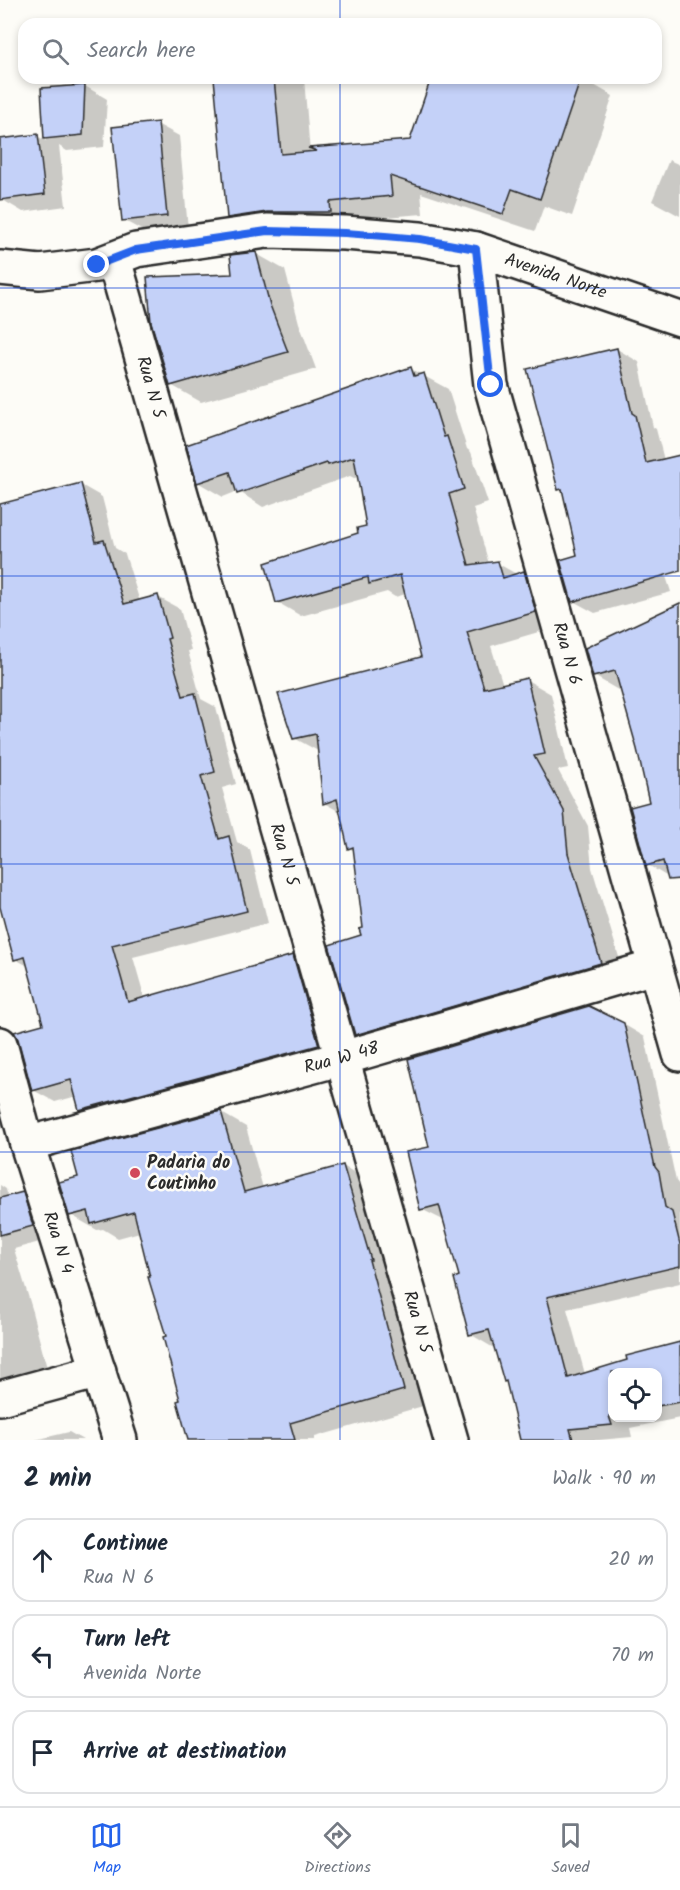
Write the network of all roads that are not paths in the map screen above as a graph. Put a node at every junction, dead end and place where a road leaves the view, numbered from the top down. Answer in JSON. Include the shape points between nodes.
{"nodes":[{"id":1,"x":476,"y":249,"type":"junction"},
{"id":2,"x":0,"y":268,"type":"edge"},
{"id":3,"x":117,"y":270,"type":"dead end"},
{"id":4,"x":680,"y":319,"type":"edge"},
{"id":5,"x":654,"y":967,"type":"junction"},
{"id":6,"x":0,"y":1044,"type":"edge"},
{"id":7,"x":680,"y":1054,"type":"edge"},
{"id":8,"x":343,"y":1058,"type":"junction"},
{"id":9,"x":27,"y":1144,"type":"junction"},
{"id":10,"x":99,"y":1371,"type":"junction"},
{"id":11,"x":0,"y":1398,"type":"edge"},
{"id":12,"x":120,"y":1440,"type":"edge"},
{"id":13,"x":451,"y":1440,"type":"edge"}],
"edges":[{"from":1,"to":2,"type":"street","name":"Avenida Norte","via":[[420,239],[267,231],[136,250],[97,265],[40,272]]},
{"from":1,"to":4,"type":"street","name":"Avenida Norte"},
{"from":1,"to":5,"type":"street","name":"Rua N 6","via":[[491,385]]},
{"from":3,"to":8,"type":"street","name":"Rua N 5"},
{"from":5,"to":7,"type":"street","name":"Rua N 6"},
{"from":5,"to":8,"type":"street","name":"Rua W 48"},
{"from":6,"to":9,"type":"street","name":"Rua N 4"},
{"from":8,"to":9,"type":"street","name":"Rua W 48"},
{"from":8,"to":13,"type":"street","name":"Rua N 5"},
{"from":9,"to":10,"type":"street","name":"Rua N 4"},
{"from":10,"to":11,"type":"street"},
{"from":10,"to":12,"type":"street","name":"Rua N 4"}]}
